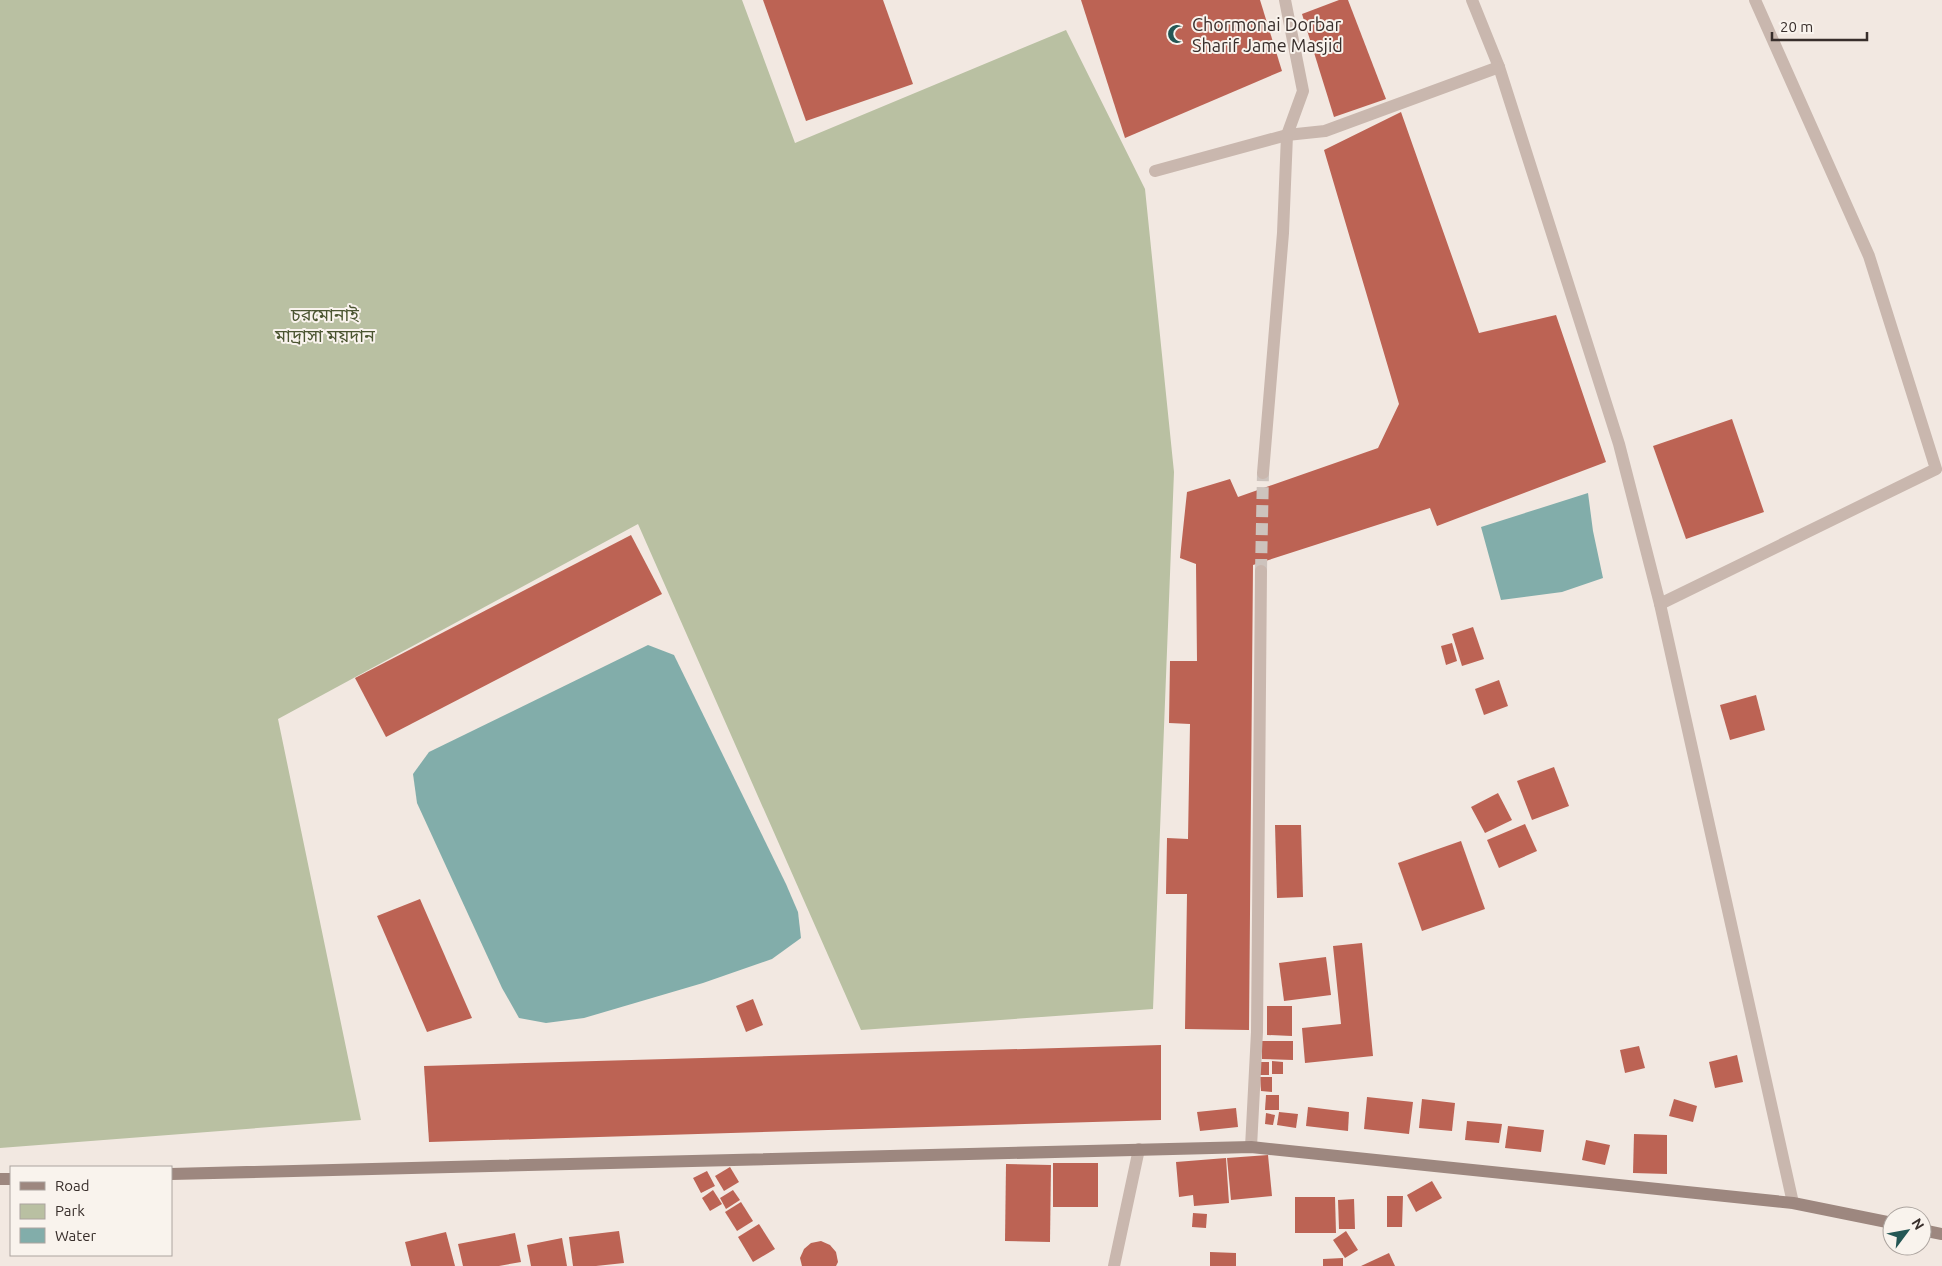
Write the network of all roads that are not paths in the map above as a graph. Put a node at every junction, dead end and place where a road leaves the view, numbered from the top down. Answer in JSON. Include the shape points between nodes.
{"nodes":[{"id":1,"x":1285,"y":0,"type":"edge"},
{"id":2,"x":1472,"y":0,"type":"edge"},
{"id":3,"x":1755,"y":0,"type":"edge"},
{"id":4,"x":1499,"y":67,"type":"junction"},
{"id":5,"x":1287,"y":135,"type":"junction"},
{"id":6,"x":1155,"y":171,"type":"dead end"},
{"id":7,"x":1263,"y":473,"type":"tunnel mouth"},
{"id":8,"x":1261,"y":571,"type":"tunnel mouth"},
{"id":9,"x":1660,"y":604,"type":"junction"},
{"id":10,"x":1251,"y":1147,"type":"junction"},
{"id":11,"x":1139,"y":1149,"type":"junction"},
{"id":12,"x":172,"y":1174,"type":"edge"},
{"id":13,"x":1792,"y":1203,"type":"junction"},
{"id":14,"x":1882,"y":1221,"type":"edge"},
{"id":15,"x":1114,"y":1266,"type":"edge"}],
"edges":[{"from":1,"to":5,"type":"street","via":[[1303,91]]},
{"from":2,"to":4,"type":"street"},
{"from":3,"to":9,"type":"street","via":[[1869,256],[1936,469]]},
{"from":4,"to":5,"type":"street","via":[[1326,130]]},
{"from":4,"to":9,"type":"street","via":[[1619,444]]},
{"from":5,"to":6,"type":"street"},
{"from":5,"to":7,"type":"street","via":[[1283,233]]},
{"from":8,"to":10,"type":"street","via":[[1256,1032]]},
{"from":9,"to":13,"type":"street"},
{"from":10,"to":11,"type":"main road"},
{"from":10,"to":13,"type":"main road"},
{"from":11,"to":12,"type":"main road"},
{"from":11,"to":15,"type":"street"},
{"from":13,"to":14,"type":"main road"}]}
